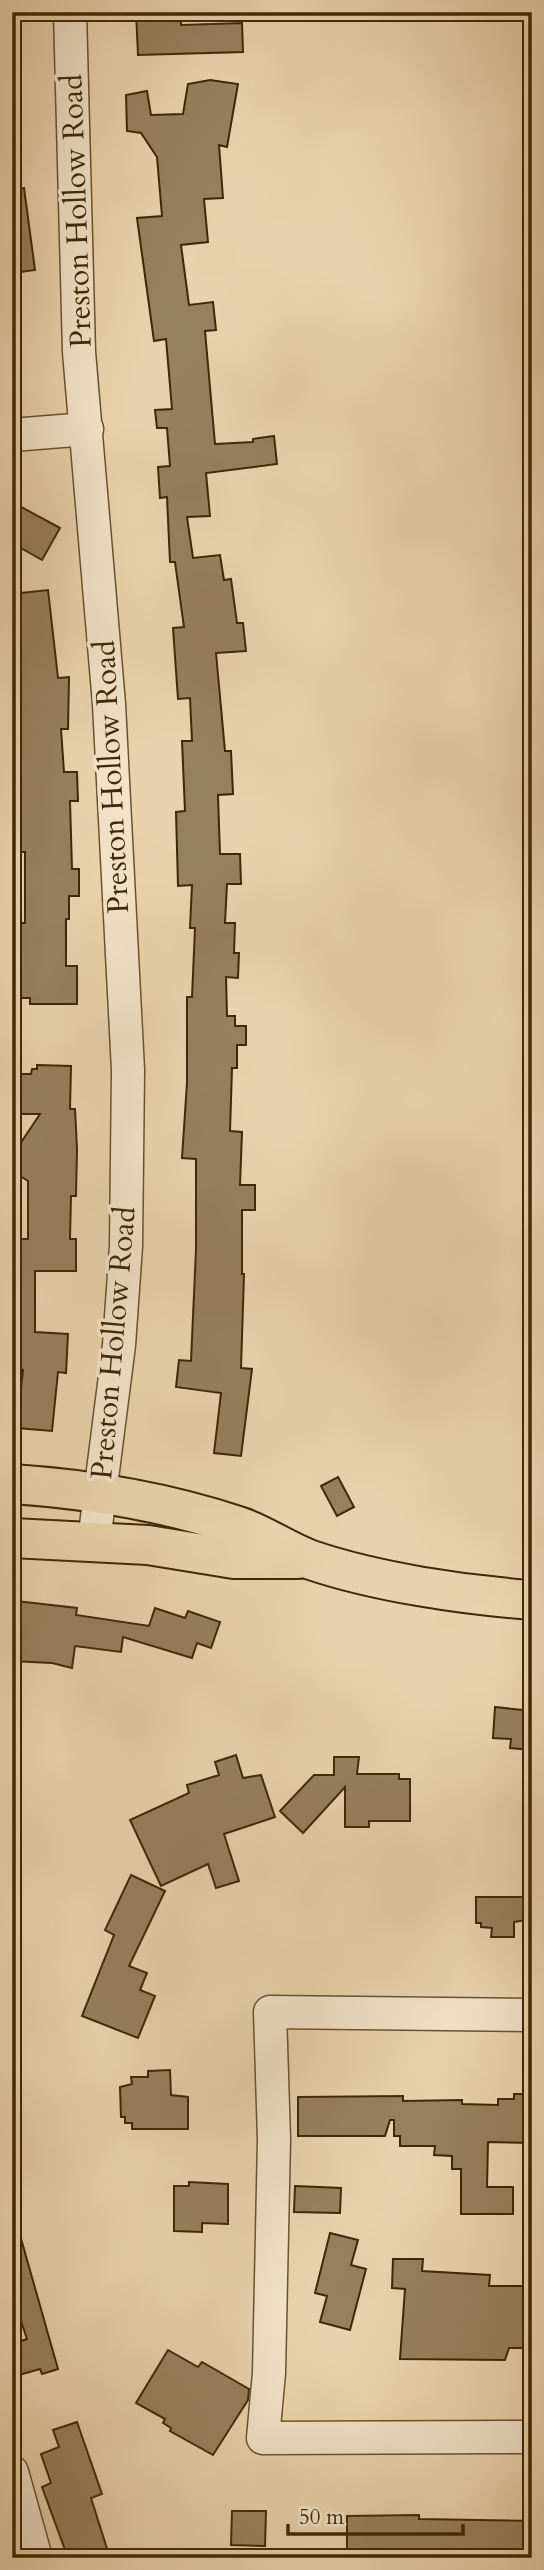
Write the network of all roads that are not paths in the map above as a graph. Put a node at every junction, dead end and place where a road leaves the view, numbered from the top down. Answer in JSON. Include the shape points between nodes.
{"nodes":[{"id":1,"x":70,"y":12,"type":"edge"},
{"id":2,"x":87,"y":429,"type":"junction"},
{"id":3,"x":12,"y":435,"type":"edge"},
{"id":4,"x":12,"y":1484,"type":"edge"},
{"id":5,"x":99,"y":1493,"type":"junction"},
{"id":6,"x":12,"y":1538,"type":"edge"},
{"id":7,"x":94,"y":1541,"type":"junction"},
{"id":8,"x":310,"y":1559,"type":"junction"},
{"id":9,"x":532,"y":1600,"type":"edge"},
{"id":10,"x":532,"y":2015,"type":"edge"},
{"id":11,"x":532,"y":2437,"type":"edge"},
{"id":12,"x":12,"y":2472,"type":"edge"},
{"id":13,"x":36,"y":2558,"type":"edge"}],
"edges":[{"from":1,"to":2,"type":"street","name":"Preston Hollow Road","via":[[79,352]]},
{"from":2,"to":3,"type":"street"},
{"from":2,"to":5,"type":"street","name":"Preston Hollow Road","via":[[128,1070],[126,1246],[119,1345]]},
{"from":4,"to":5,"type":"main road"},
{"from":5,"to":7,"type":"street","name":"Preston Hollow Road"},
{"from":5,"to":8,"type":"main road","via":[[240,1526]]},
{"from":6,"to":7,"type":"main road"},
{"from":7,"to":8,"type":"main road","via":[[234,1559]]},
{"from":8,"to":9,"type":"main road","via":[[486,1597]]},
{"from":10,"to":11,"type":"street","via":[[270,2012],[274,2140],[269,2373],[263,2438]]},
{"from":12,"to":13,"type":"street"}]}
